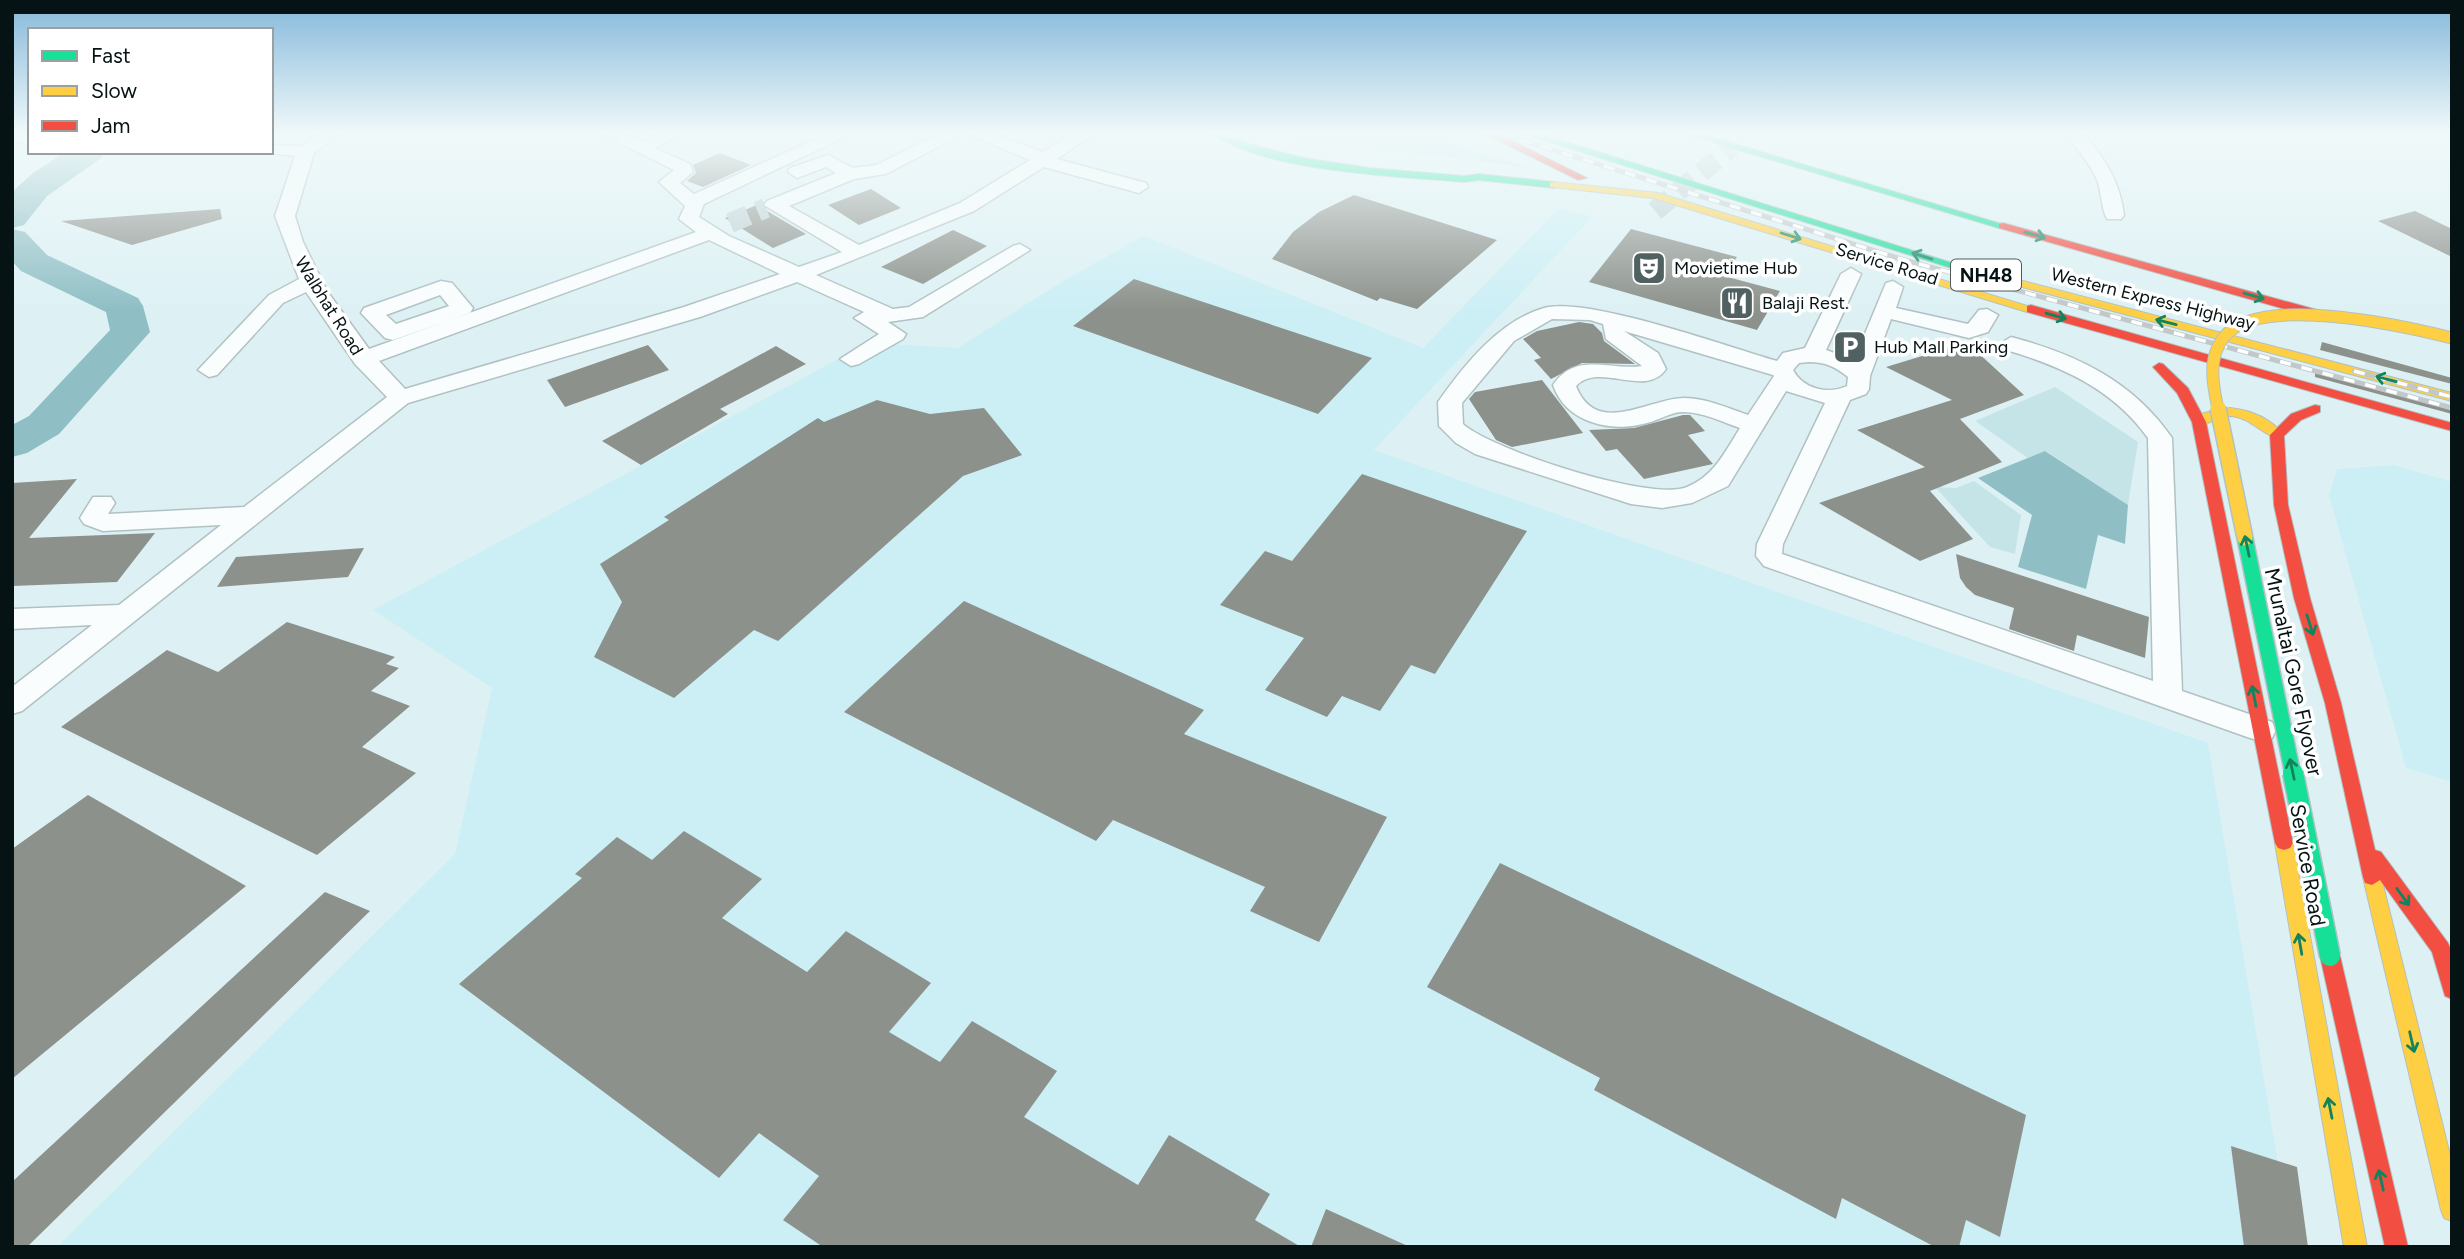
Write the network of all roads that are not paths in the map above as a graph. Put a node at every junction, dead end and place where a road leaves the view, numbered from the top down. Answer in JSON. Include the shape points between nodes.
{"nodes":[{"id":1,"x":293,"y":192,"type":"edge"},
{"id":2,"x":675,"y":192,"type":"edge"},
{"id":3,"x":729,"y":192,"type":"tunnel mouth"},
{"id":4,"x":741,"y":192,"type":"tunnel mouth"},
{"id":5,"x":807,"y":192,"type":"edge"},
{"id":6,"x":991,"y":192,"type":"edge"},
{"id":7,"x":1613,"y":192,"type":"edge"},
{"id":8,"x":1629,"y":192,"type":"edge"},
{"id":9,"x":1713,"y":192,"type":"edge"},
{"id":10,"x":1887,"y":192,"type":"edge"},
{"id":11,"x":2113,"y":192,"type":"edge"},
{"id":12,"x":690,"y":211,"type":"junction"},
{"id":13,"x":2115,"y":215,"type":"dead end"},
{"id":14,"x":731,"y":235,"type":"junction"},
{"id":15,"x":1020,"y":250,"type":"dead end"},
{"id":16,"x":1783,"y":251,"type":"dead end"},
{"id":17,"x":858,"y":253,"type":"junction"},
{"id":18,"x":1845,"y":272,"type":"joint"},
{"id":19,"x":797,"y":275,"type":"junction"},
{"id":20,"x":310,"y":281,"type":"junction"},
{"id":21,"x":1890,"y":286,"type":"joint"},
{"id":22,"x":1883,"y":311,"type":"junction"},
{"id":23,"x":861,"y":312,"type":"junction"},
{"id":24,"x":2218,"y":314,"type":"dead end"},
{"id":25,"x":377,"y":319,"type":"dead end"},
{"id":26,"x":1618,"y":322,"type":"junction"},
{"id":27,"x":341,"y":331,"type":"junction"},
{"id":28,"x":2285,"y":331,"type":"dead end"},
{"id":29,"x":2452,"y":338,"type":"edge"},
{"id":30,"x":2452,"y":349,"type":"edge"},
{"id":31,"x":1813,"y":355,"type":"junction"},
{"id":32,"x":363,"y":359,"type":"junction"},
{"id":33,"x":851,"y":359,"type":"dead end"},
{"id":34,"x":2240,"y":368,"type":"junction"},
{"id":35,"x":209,"y":370,"type":"dead end"},
{"id":36,"x":1783,"y":373,"type":"junction"},
{"id":37,"x":1858,"y":376,"type":"junction"},
{"id":38,"x":1840,"y":397,"type":"junction"},
{"id":39,"x":2452,"y":397,"type":"edge"},
{"id":40,"x":400,"y":398,"type":"junction"},
{"id":41,"x":2289,"y":402,"type":"dead end"},
{"id":42,"x":2199,"y":422,"type":"junction"},
{"id":43,"x":1754,"y":425,"type":"junction"},
{"id":44,"x":2452,"y":427,"type":"edge"},
{"id":45,"x":2277,"y":435,"type":"junction"},
{"id":46,"x":2163,"y":451,"type":"junction"},
{"id":47,"x":2207,"y":460,"type":"junction"},
{"id":48,"x":102,"y":503,"type":"dead end"},
{"id":49,"x":253,"y":515,"type":"junction"},
{"id":50,"x":125,"y":614,"type":"junction"},
{"id":51,"x":12,"y":619,"type":"edge"},
{"id":52,"x":2168,"y":698,"type":"junction"},
{"id":53,"x":12,"y":703,"type":"edge"},
{"id":54,"x":2261,"y":730,"type":"junction"},
{"id":55,"x":2363,"y":841,"type":"junction"},
{"id":56,"x":2452,"y":990,"type":"edge"},
{"id":57,"x":2311,"y":1011,"type":"junction"},
{"id":58,"x":2304,"y":1034,"type":"dead end"},
{"id":59,"x":2452,"y":1210,"type":"edge"},
{"id":60,"x":2356,"y":1247,"type":"edge"},
{"id":61,"x":2397,"y":1247,"type":"edge"}],
"edges":[{"from":1,"to":20,"type":"street","name":"Walbhat Road","via":[[285,216],[294,251]]},
{"from":2,"to":12,"type":"street"},
{"from":3,"to":12,"type":"street"},
{"from":4,"to":12,"type":"street"},
{"from":5,"to":17,"type":"street","via":[[770,207]]},
{"from":6,"to":17,"type":"street","via":[[967,207]]},
{"from":7,"to":16,"type":"main road","via":[[1639,205]]},
{"from":8,"to":34,"type":"main road","one_way":true,"via":[[1654,195]]},
{"from":39,"to":9,"type":"main road","name":"Western Express Highway","number":"NH48","one_way":true,"via":[[1993,278]]},
{"from":10,"to":30,"type":"main road","one_way":true},
{"from":11,"to":13,"type":"street"},
{"from":12,"to":14,"type":"street"},
{"from":14,"to":19,"type":"street"},
{"from":14,"to":32,"type":"street"},
{"from":15,"to":23,"type":"street","via":[[915,312],[891,316]]},
{"from":17,"to":19,"type":"street"},
{"from":18,"to":21,"type":"main road","name":"Service Road"},
{"from":18,"to":31,"type":"street"},
{"from":19,"to":23,"type":"street"},
{"from":19,"to":40,"type":"street","via":[[692,312]]},
{"from":20,"to":27,"type":"street","name":"Walbhat Road"},
{"from":20,"to":35,"type":"street","via":[[276,299]]},
{"from":21,"to":22,"type":"street"},
{"from":22,"to":37,"type":"street"},
{"from":22,"to":46,"type":"street","via":[[1969,331],[2001,329],[2088,370],[2141,411]]},
{"from":23,"to":33,"type":"street","via":[[895,334]]},
{"from":24,"to":28,"type":"main road","name":"Western Express Highway"},
{"from":25,"to":27,"type":"street"},
{"from":26,"to":36,"type":"street"},
{"from":26,"to":43,"type":"street","via":[[1614,334],[1650,358],[1654,369],[1638,376],[1603,369],[1578,372],[1564,385],[1576,405],[1607,419],[1626,420],[1683,405]]},
{"from":26,"to":43,"type":"street","via":[[1572,312],[1549,313],[1523,324],[1506,336],[1450,402],[1451,426],[1484,449],[1631,496],[1662,500],[1692,495],[1719,480]]},
{"from":27,"to":32,"type":"street","name":"Walbhat Road"},
{"from":61,"to":29,"type":"main road","name":"Mrunaltai Gore Flyover","one_way":true,"bridge":true,"via":[[2316,887],[2213,382],[2214,354],[2227,334],[2254,319],[2302,315],[2349,316]]},
{"from":31,"to":36,"type":"street","via":[[1791,358]]},
{"from":31,"to":37,"type":"street","via":[[1843,362]]},
{"from":32,"to":40,"type":"street","name":"Walbhat Road"},
{"from":34,"to":42,"type":"main road","name":"Service Road","via":[[2237,388],[2153,365],[2183,391]]},
{"from":34,"to":44,"type":"main road"},
{"from":36,"to":38,"type":"street","via":[[1801,390]]},
{"from":36,"to":43,"type":"street"},
{"from":37,"to":38,"type":"street","via":[[1858,389]]},
{"from":38,"to":52,"type":"street","via":[[1770,544],[1773,560]]},
{"from":40,"to":49,"type":"street"},
{"from":41,"to":45,"type":"main road","via":[[2321,411],[2296,417]]},
{"from":42,"to":45,"type":"main road","via":[[2212,412],[2228,411],[2262,421]]},
{"from":42,"to":47,"type":"main road","name":"Service Road"},
{"from":45,"to":55,"type":"main road","one_way":true,"via":[[2284,518],[2333,703]]},
{"from":46,"to":47,"type":"street"},
{"from":46,"to":52,"type":"street"},
{"from":54,"to":47,"type":"main road","name":"Service Road","one_way":true},
{"from":48,"to":49,"type":"street","via":[[93,518],[103,523]]},
{"from":49,"to":50,"type":"street"},
{"from":50,"to":51,"type":"street"},
{"from":50,"to":53,"type":"street"},
{"from":52,"to":54,"type":"street"},
{"from":57,"to":54,"type":"main road","name":"Service Road","one_way":true},
{"from":55,"to":56,"type":"main road","one_way":true,"via":[[2441,950]]},
{"from":55,"to":59,"type":"main road","one_way":true},
{"from":57,"to":58,"type":"main road"},
{"from":60,"to":57,"type":"main road","one_way":true}]}
